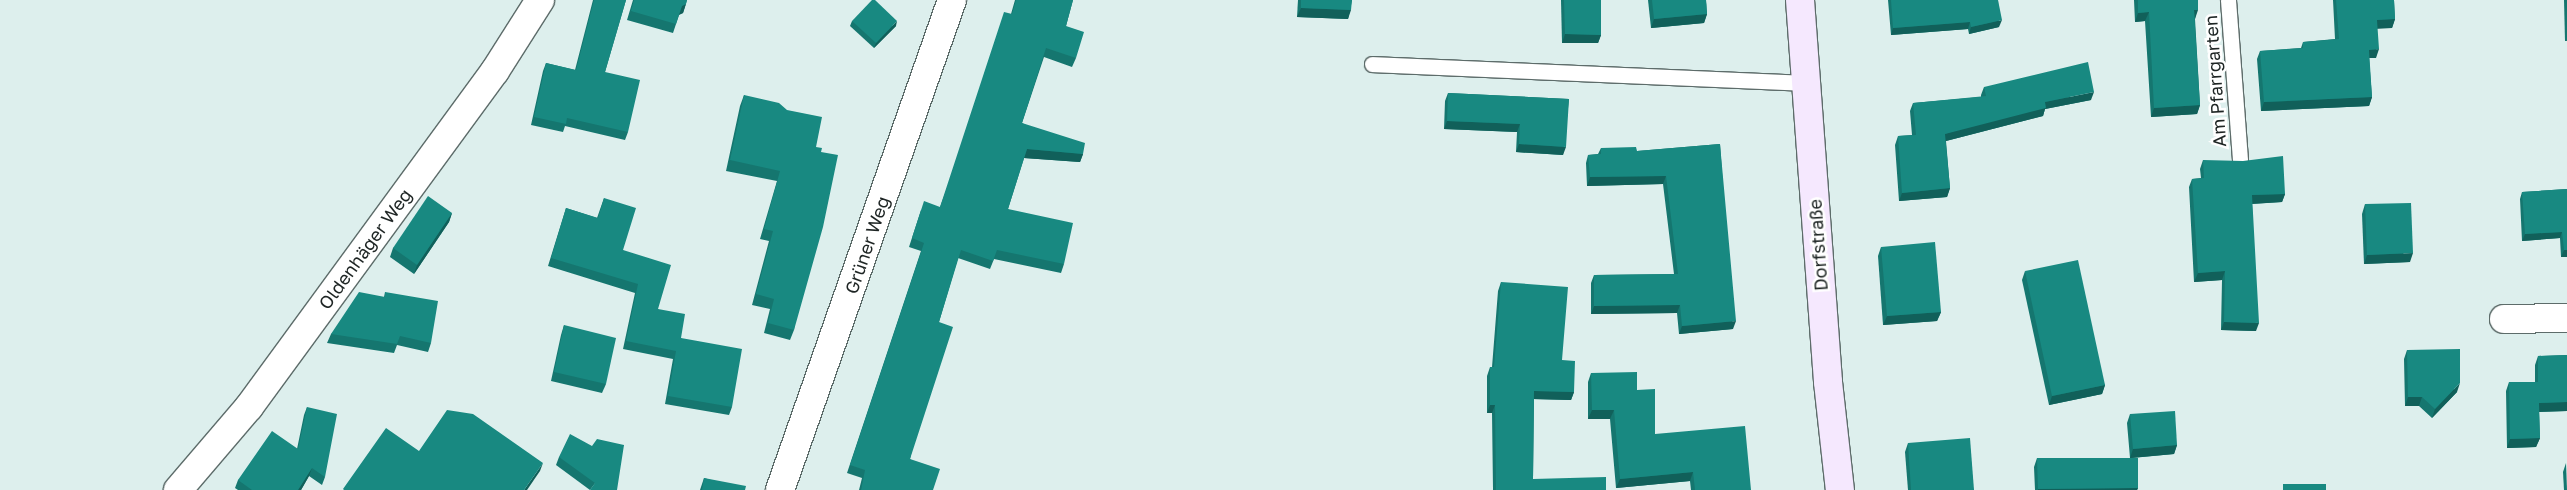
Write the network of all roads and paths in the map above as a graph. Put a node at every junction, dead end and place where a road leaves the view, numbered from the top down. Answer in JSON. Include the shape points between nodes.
{"nodes":[{"id":1,"x":540,"y":0,"type":"edge"},
{"id":2,"x":952,"y":0,"type":"edge"},
{"id":3,"x":1800,"y":0,"type":"edge"},
{"id":4,"x":2228,"y":0,"type":"edge"},
{"id":5,"x":1372,"y":64,"type":"dead end"},
{"id":6,"x":1806,"y":83,"type":"junction"},
{"id":7,"x":2240,"y":160,"type":"edge"},
{"id":8,"x":2567,"y":318,"type":"edge"},
{"id":9,"x":2504,"y":319,"type":"dead end"},
{"id":10,"x":178,"y":490,"type":"edge"},
{"id":11,"x":780,"y":490,"type":"edge"},
{"id":12,"x":1840,"y":490,"type":"edge"}],
"edges":[{"from":1,"to":10,"type":"street","name":"Oldenhäger Weg","via":[[496,71],[249,407]]},
{"from":2,"to":11,"type":"street","name":"Grüner Weg"},
{"from":3,"to":6,"type":"street","name":"Dorfstraße"},
{"from":4,"to":7,"type":"lane","name":"Am Pfarrgarten"},
{"from":5,"to":6,"type":"lane"},
{"from":6,"to":12,"type":"street","name":"Dorfstraße","via":[[1828,382]]},
{"from":8,"to":9,"type":"street"}]}
